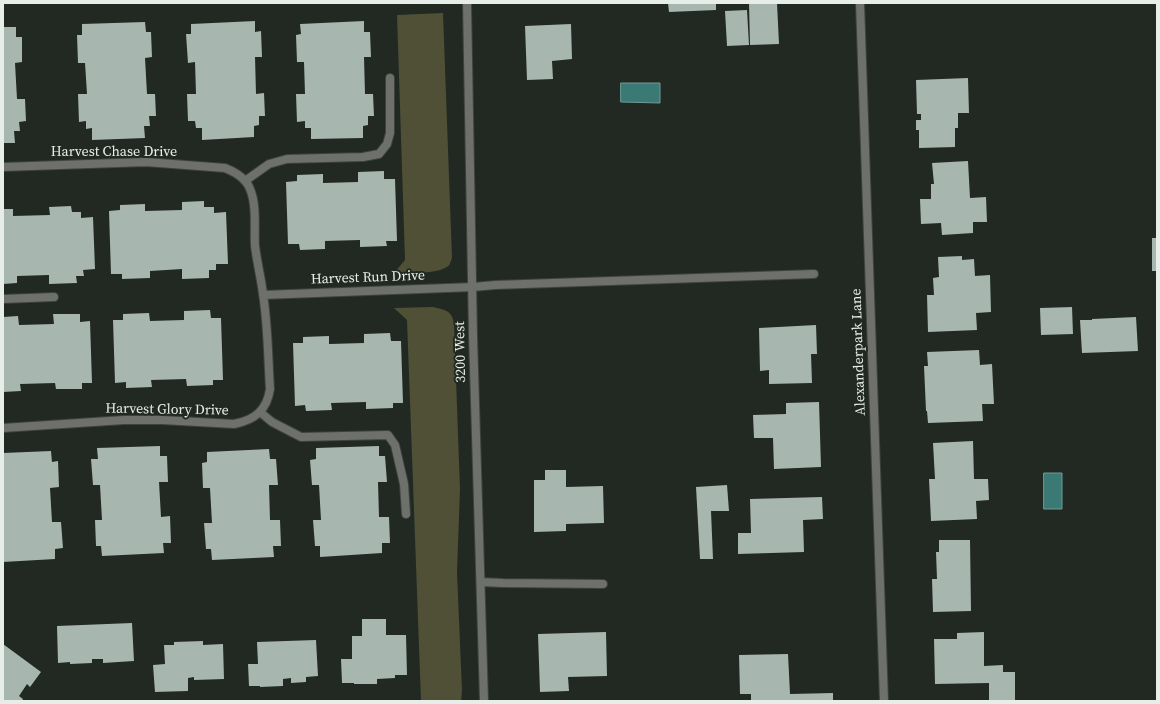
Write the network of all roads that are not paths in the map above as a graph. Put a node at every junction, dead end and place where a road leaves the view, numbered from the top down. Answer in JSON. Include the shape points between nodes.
{"nodes":[{"id":1,"x":467,"y":3,"type":"edge"},
{"id":2,"x":860,"y":3,"type":"edge"},
{"id":3,"x":390,"y":78,"type":"dead end"},
{"id":4,"x":3,"y":167,"type":"edge"},
{"id":5,"x":246,"y":181,"type":"junction"},
{"id":6,"x":814,"y":274,"type":"dead end"},
{"id":7,"x":473,"y":287,"type":"junction"},
{"id":8,"x":263,"y":294,"type":"junction"},
{"id":9,"x":54,"y":297,"type":"dead end"},
{"id":10,"x":3,"y":299,"type":"edge"},
{"id":11,"x":260,"y":412,"type":"junction"},
{"id":12,"x":3,"y":428,"type":"edge"},
{"id":13,"x":406,"y":514,"type":"dead end"},
{"id":14,"x":481,"y":582,"type":"junction"},
{"id":15,"x":603,"y":584,"type":"dead end"},
{"id":16,"x":484,"y":701,"type":"edge"},
{"id":17,"x":884,"y":701,"type":"edge"}],
"edges":[{"from":1,"to":7,"type":"street","name":"3200 West"},
{"from":2,"to":17,"type":"street","name":"Alexanderpark Lane"},
{"from":3,"to":5,"type":"street","via":[[390,133],[387,144],[379,154],[287,160],[269,164]]},
{"from":4,"to":5,"type":"street","name":"Harvest Chase Drive","via":[[160,163],[225,168]]},
{"from":5,"to":8,"type":"street","via":[[253,201],[255,246]]},
{"from":6,"to":7,"type":"street","name":"Harvest Run Drive"},
{"from":7,"to":8,"type":"street","name":"Harvest Run Drive"},
{"from":7,"to":14,"type":"street","name":"3200 West"},
{"from":8,"to":11,"type":"street","via":[[270,389],[269,397]]},
{"from":9,"to":10,"type":"street"},
{"from":11,"to":12,"type":"street","name":"Harvest Glory Drive","via":[[248,420],[234,424],[143,419]]},
{"from":11,"to":13,"type":"street","via":[[272,422],[301,437],[388,435],[395,445],[404,484]]},
{"from":14,"to":15,"type":"street"},
{"from":14,"to":16,"type":"street","name":"3200 West"}]}
